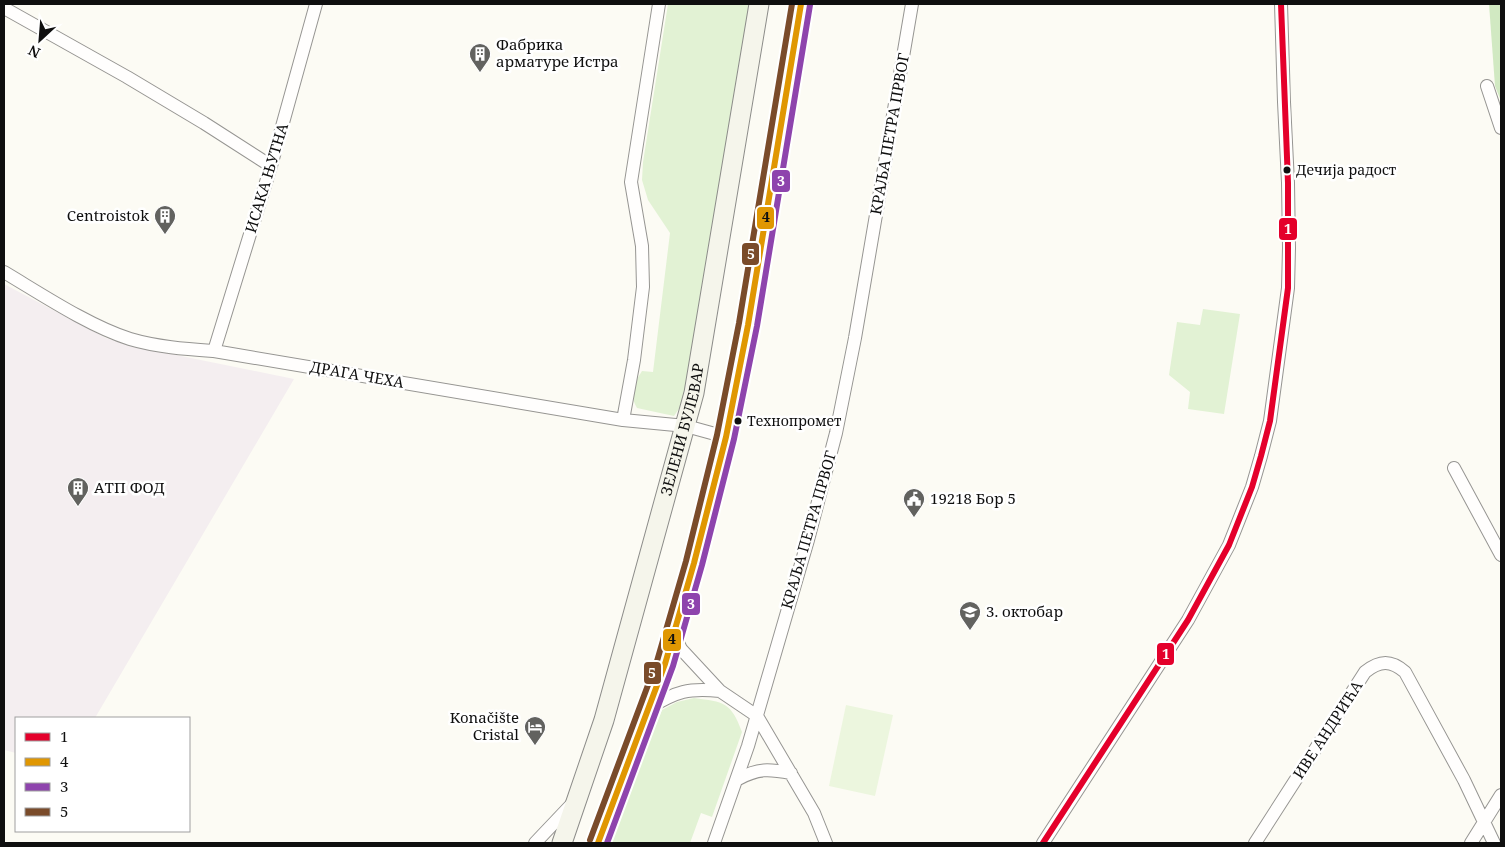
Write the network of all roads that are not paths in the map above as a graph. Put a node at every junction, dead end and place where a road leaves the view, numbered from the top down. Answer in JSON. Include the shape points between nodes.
{"nodes":[{"id":1,"x":316,"y":4,"type":"edge"},
{"id":2,"x":659,"y":4,"type":"edge"},
{"id":3,"x":759,"y":4,"type":"edge"},
{"id":4,"x":801,"y":4,"type":"edge"},
{"id":5,"x":912,"y":4,"type":"edge"},
{"id":6,"x":1282,"y":4,"type":"edge"},
{"id":7,"x":4,"y":8,"type":"edge"},
{"id":8,"x":1487,"y":86,"type":"dead end"},
{"id":9,"x":1501,"y":128,"type":"edge"},
{"id":10,"x":272,"y":166,"type":"junction"},
{"id":11,"x":4,"y":272,"type":"edge"},
{"id":12,"x":214,"y":351,"type":"junction"},
{"id":13,"x":623,"y":420,"type":"junction"},
{"id":14,"x":686,"y":426,"type":"junction"},
{"id":15,"x":726,"y":437,"type":"junction"},
{"id":16,"x":1454,"y":468,"type":"dead end"},
{"id":17,"x":1501,"y":555,"type":"edge"},
{"id":18,"x":674,"y":636,"type":"junction"},
{"id":19,"x":720,"y":690,"type":"junction"},
{"id":20,"x":649,"y":708,"type":"junction"},
{"id":21,"x":757,"y":716,"type":"junction"},
{"id":22,"x":791,"y":773,"type":"junction"},
{"id":23,"x":738,"y":779,"type":"junction"},
{"id":24,"x":1501,"y":795,"type":"edge"},
{"id":25,"x":579,"y":796,"type":"junction"},
{"id":26,"x":1483,"y":823,"type":"junction"},
{"id":27,"x":536,"y":843,"type":"edge"},
{"id":28,"x":562,"y":843,"type":"edge"},
{"id":29,"x":598,"y":843,"type":"edge"},
{"id":30,"x":714,"y":843,"type":"edge"},
{"id":31,"x":826,"y":843,"type":"edge"},
{"id":32,"x":1043,"y":843,"type":"edge"},
{"id":33,"x":1255,"y":843,"type":"edge"},
{"id":34,"x":1471,"y":843,"type":"edge"},
{"id":35,"x":1494,"y":843,"type":"edge"}],
"edges":[{"from":1,"to":10,"type":"street","name":"ИСАКА ЊУТНА"},
{"from":2,"to":13,"type":"street","via":[[631,182],[642,246],[643,287]]},
{"from":3,"to":14,"type":"street","name":"ЗЕЛЕНИ БУЛЕВАР","via":[[696,384]]},
{"from":4,"to":15,"type":"street","via":[[748,325]]},
{"from":5,"to":21,"type":"street","name":"КРАЉА ПЕТРА ПРВОГ","via":[[836,433]]},
{"from":6,"to":32,"type":"street","via":[[1290,248],[1288,288],[1273,402],[1252,488],[1229,545],[1188,620]]},
{"from":7,"to":10,"type":"street","via":[[128,77]]},
{"from":8,"to":9,"type":"street"},
{"from":10,"to":12,"type":"street","name":"ИСАКА ЊУТНА"},
{"from":11,"to":12,"type":"street","name":"ДРАГА ЧЕХА","via":[[92,322],[130,339],[172,348]]},
{"from":12,"to":13,"type":"street","name":"ДРАГА ЧЕХА"},
{"from":13,"to":14,"type":"street","name":"ДРАГА ЧЕХА"},
{"from":14,"to":15,"type":"street","name":"ДРАГА ЧЕХА"},
{"from":14,"to":25,"type":"street","name":"ЗЕЛЕНИ БУЛЕВАР","via":[[604,720]]},
{"from":15,"to":18,"type":"street"},
{"from":16,"to":17,"type":"street"},
{"from":18,"to":19,"type":"street","via":[[681,650]]},
{"from":18,"to":20,"type":"street"},
{"from":19,"to":20,"type":"street","via":[[677,692]]},
{"from":19,"to":21,"type":"street"},
{"from":20,"to":29,"type":"street"},
{"from":21,"to":22,"type":"street"},
{"from":21,"to":23,"type":"street","name":"КРАЉА ПЕТРА ПРВОГ"},
{"from":22,"to":23,"type":"street","via":[[764,769]]},
{"from":22,"to":31,"type":"street","via":[[814,813]]},
{"from":23,"to":30,"type":"street","name":"КРАЉА ПЕТРА ПРВОГ"},
{"from":24,"to":26,"type":"street"},
{"from":25,"to":27,"type":"street"},
{"from":25,"to":28,"type":"street","name":"ЗЕЛЕНИ БУЛЕВАР"},
{"from":26,"to":33,"type":"street","name":"ИВЕ АНДРИЋА","via":[[1464,780],[1405,672],[1387,662],[1365,672]]},
{"from":26,"to":34,"type":"street"},
{"from":26,"to":35,"type":"street"}]}
